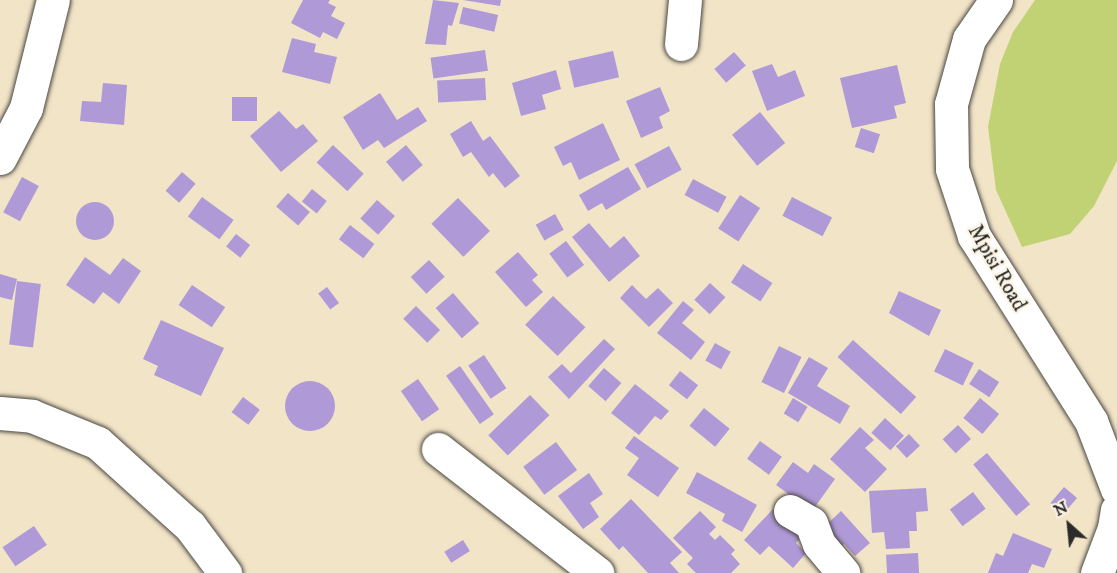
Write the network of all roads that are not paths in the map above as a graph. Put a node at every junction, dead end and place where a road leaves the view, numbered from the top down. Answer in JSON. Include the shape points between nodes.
{"nodes":[{"id":1,"x":53,"y":0,"type":"edge"},
{"id":2,"x":685,"y":0,"type":"edge"},
{"id":3,"x":996,"y":0,"type":"edge"},
{"id":4,"x":681,"y":44,"type":"dead end"},
{"id":5,"x":0,"y":158,"type":"edge"},
{"id":6,"x":0,"y":413,"type":"edge"},
{"id":7,"x":438,"y":449,"type":"dead end"},
{"id":8,"x":1117,"y":489,"type":"edge"},
{"id":9,"x":1117,"y":510,"type":"edge"},
{"id":10,"x":790,"y":511,"type":"dead end"},
{"id":11,"x":225,"y":573,"type":"edge"},
{"id":12,"x":597,"y":573,"type":"edge"},
{"id":13,"x":843,"y":573,"type":"edge"},
{"id":14,"x":1096,"y":573,"type":"edge"}],
"edges":[{"from":1,"to":5,"type":"street","via":[[26,108]]},
{"from":2,"to":4,"type":"street"},
{"from":3,"to":8,"type":"street","name":"Mpisi Road","via":[[969,39],[951,104],[952,169],[974,236],[1091,421]]},
{"from":6,"to":11,"type":"street","via":[[32,416],[98,443],[190,526]]},
{"from":7,"to":12,"type":"street"},
{"from":9,"to":14,"type":"street"},
{"from":10,"to":13,"type":"street","via":[[811,523],[819,544]]}]}
